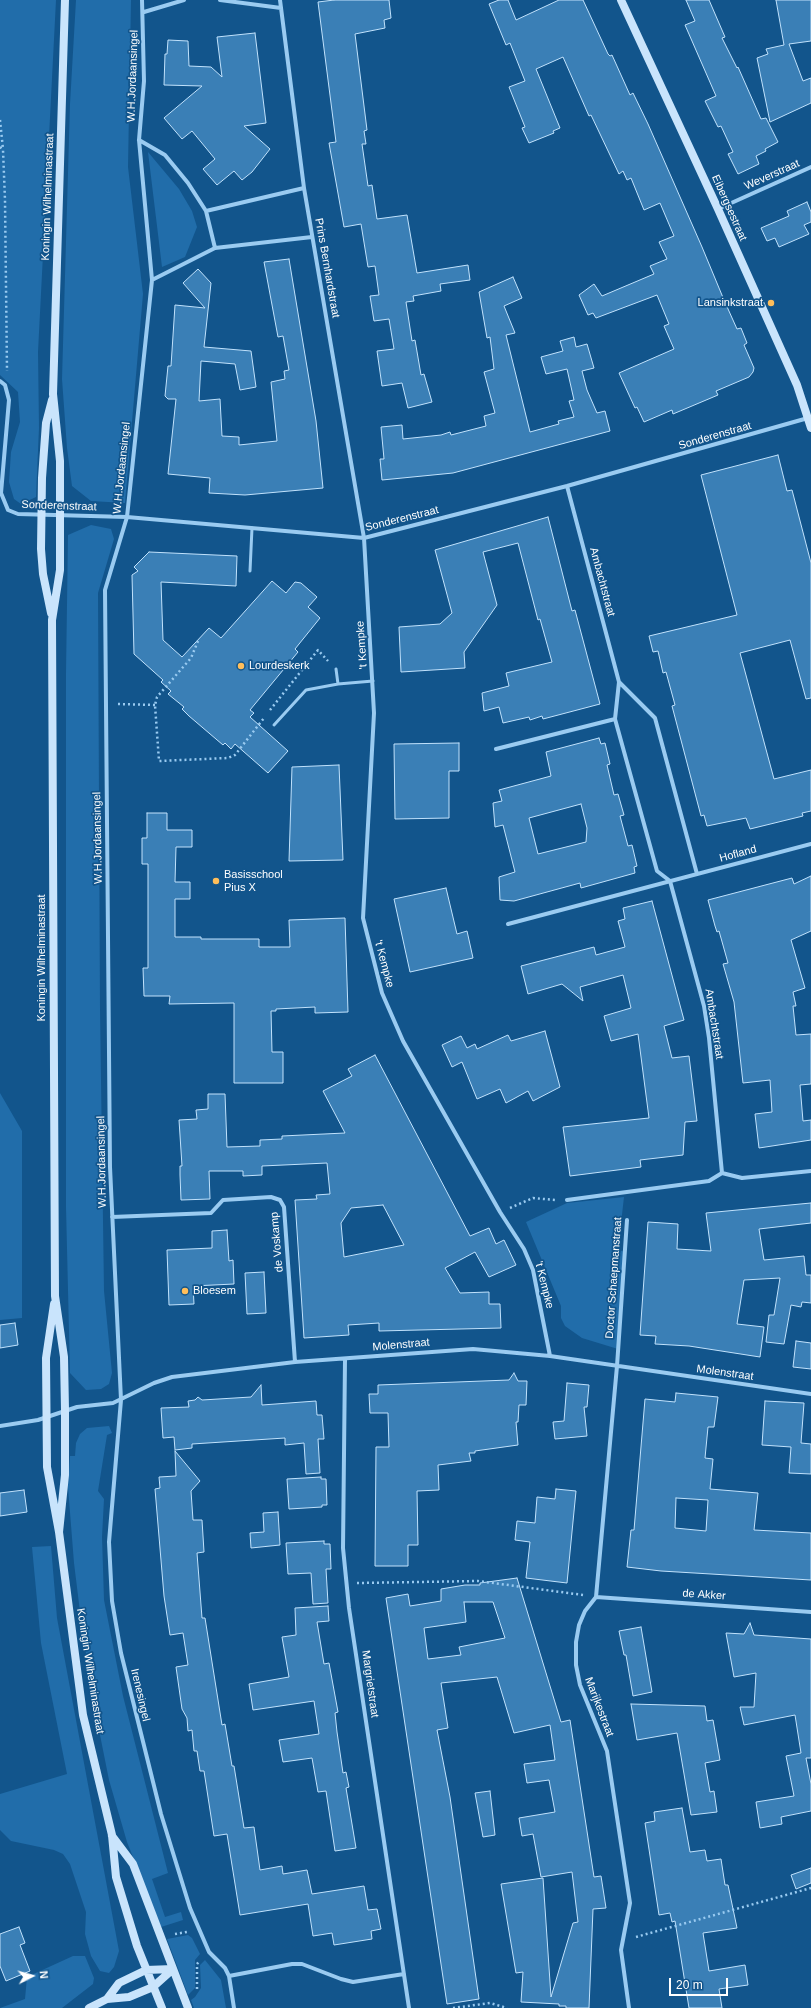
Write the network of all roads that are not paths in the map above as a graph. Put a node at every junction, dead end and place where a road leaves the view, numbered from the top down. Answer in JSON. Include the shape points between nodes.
{"nodes":[{"id":1,"x":65,"y":0,"type":"edge"},
{"id":2,"x":142,"y":0,"type":"edge"},
{"id":3,"x":184,"y":0,"type":"edge"},
{"id":4,"x":220,"y":0,"type":"edge"},
{"id":5,"x":280,"y":0,"type":"edge"},
{"id":6,"x":621,"y":0,"type":"edge"},
{"id":7,"x":281,"y":8,"type":"junction"},
{"id":8,"x":144,"y":12,"type":"junction"},
{"id":9,"x":139,"y":140,"type":"junction"},
{"id":10,"x":811,"y":167,"type":"edge"},
{"id":11,"x":304,"y":188,"type":"junction"},
{"id":12,"x":718,"y":209,"type":"junction"},
{"id":13,"x":206,"y":211,"type":"junction"},
{"id":14,"x":312,"y":237,"type":"junction"},
{"id":15,"x":215,"y":248,"type":"junction"},
{"id":16,"x":152,"y":280,"type":"junction"},
{"id":17,"x":0,"y":381,"type":"edge"},
{"id":18,"x":53,"y":394,"type":"junction"},
{"id":19,"x":809,"y":417,"type":"edge"},
{"id":20,"x":811,"y":428,"type":"edge"},
{"id":21,"x":567,"y":486,"type":"junction"},
{"id":22,"x":0,"y":493,"type":"edge"},
{"id":23,"x":42,"y":515,"type":"junction"},
{"id":24,"x":61,"y":516,"type":"junction"},
{"id":25,"x":127,"y":517,"type":"junction"},
{"id":26,"x":252,"y":528,"type":"junction"},
{"id":27,"x":364,"y":538,"type":"junction"},
{"id":28,"x":250,"y":571,"type":"dead end"},
{"id":29,"x":52,"y":620,"type":"junction"},
{"id":30,"x":336,"y":668,"type":"road end"},
{"id":31,"x":373,"y":680,"type":"junction"},
{"id":32,"x":619,"y":682,"type":"junction"},
{"id":33,"x":338,"y":684,"type":"junction"},
{"id":34,"x":615,"y":719,"type":"junction"},
{"id":35,"x":274,"y":725,"type":"dead end"},
{"id":36,"x":496,"y":749,"type":"dead end"},
{"id":37,"x":811,"y":844,"type":"edge"},
{"id":38,"x":697,"y":874,"type":"junction"},
{"id":39,"x":670,"y":881,"type":"junction"},
{"id":40,"x":508,"y":924,"type":"dead end"},
{"id":41,"x":811,"y":1171,"type":"edge"},
{"id":42,"x":722,"y":1174,"type":"junction"},
{"id":43,"x":567,"y":1200,"type":"road end"},
{"id":44,"x":112,"y":1217,"type":"junction"},
{"id":45,"x":627,"y":1220,"type":"dead end"},
{"id":46,"x":55,"y":1296,"type":"junction"},
{"id":47,"x":550,"y":1356,"type":"junction"},
{"id":48,"x":345,"y":1360,"type":"junction"},
{"id":49,"x":295,"y":1362,"type":"junction"},
{"id":50,"x":618,"y":1366,"type":"junction"},
{"id":51,"x":811,"y":1394,"type":"edge"},
{"id":52,"x":121,"y":1400,"type":"junction"},
{"id":53,"x":65,"y":1410,"type":"junction"},
{"id":54,"x":47,"y":1417,"type":"junction"},
{"id":55,"x":0,"y":1426,"type":"edge"},
{"id":56,"x":59,"y":1532,"type":"junction"},
{"id":57,"x":596,"y":1597,"type":"junction"},
{"id":58,"x":811,"y":1612,"type":"edge"},
{"id":59,"x":112,"y":1835,"type":"junction"},
{"id":60,"x":173,"y":1969,"type":"junction"},
{"id":61,"x":146,"y":1970,"type":"junction"},
{"id":62,"x":404,"y":1974,"type":"junction"},
{"id":63,"x":229,"y":1976,"type":"junction"},
{"id":64,"x":153,"y":1987,"type":"junction"},
{"id":65,"x":107,"y":1999,"type":"junction"},
{"id":66,"x":89,"y":2008,"type":"edge"},
{"id":67,"x":162,"y":2008,"type":"edge"},
{"id":68,"x":188,"y":2008,"type":"edge"},
{"id":69,"x":234,"y":2008,"type":"edge"},
{"id":70,"x":409,"y":2008,"type":"edge"},
{"id":71,"x":629,"y":2008,"type":"edge"}],
"edges":[{"from":1,"to":18,"type":"main road","name":"Koningin Wilhelminastraat"},
{"from":2,"to":8,"type":"street","name":"W.H.Jordaansingel"},
{"from":3,"to":8,"type":"street"},
{"from":4,"to":7,"type":"street"},
{"from":5,"to":7,"type":"street","name":"Prins Bernhardstraat"},
{"from":6,"to":12,"type":"main road","name":"Eibergsestraat"},
{"from":7,"to":11,"type":"street","name":"Prins Bernhardstraat"},
{"from":8,"to":9,"type":"street","name":"W.H.Jordaansingel","via":[[144,81]]},
{"from":9,"to":13,"type":"street","via":[[165,155],[188,183]]},
{"from":9,"to":16,"type":"street","name":"W.H.Jordaansingel"},
{"from":10,"to":12,"type":"street","name":"Weverstraat"},
{"from":11,"to":13,"type":"street"},
{"from":11,"to":14,"type":"street","name":"Prins Bernhardstraat"},
{"from":12,"to":19,"type":"main road","name":"Eibergsestraat"},
{"from":13,"to":15,"type":"street"},
{"from":14,"to":15,"type":"street"},
{"from":14,"to":27,"type":"street","name":"Prins Bernhardstraat"},
{"from":15,"to":16,"type":"street"},
{"from":16,"to":25,"type":"street","name":"W.H.Jordaansingel"},
{"from":17,"to":22,"type":"street","name":"Sonderenstraat","via":[[5,386],[9,400]]},
{"from":18,"to":23,"type":"main road","name":"Koningin Wilhelminastraat","via":[[46,423]]},
{"from":18,"to":24,"type":"main road","name":"Koningin Wilhelminastraat","via":[[60,461]]},
{"from":19,"to":20,"type":"main road","name":"Eibergsestraat"},
{"from":19,"to":21,"type":"street","name":"Sonderenstraat"},
{"from":21,"to":27,"type":"street","name":"Sonderenstraat"},
{"from":21,"to":32,"type":"street","name":"Ambachtstraat"},
{"from":22,"to":23,"type":"street","name":"Sonderenstraat","via":[[8,510],[18,514]]},
{"from":23,"to":24,"type":"street","name":"Sonderenstraat"},
{"from":23,"to":29,"type":"main road","name":"Koningin Wilhelminastraat","via":[[43,574]]},
{"from":24,"to":25,"type":"street","name":"Sonderenstraat"},
{"from":24,"to":29,"type":"main road","name":"Koningin Wilhelminastraat","via":[[60,570]]},
{"from":25,"to":26,"type":"street","name":"Sonderenstraat"},
{"from":25,"to":44,"type":"street","name":"W.H.Jordaansingel","via":[[105,590]]},
{"from":26,"to":27,"type":"street","name":"Sonderenstraat"},
{"from":26,"to":28,"type":"lane"},
{"from":27,"to":31,"type":"street","name":"'t Kempke"},
{"from":29,"to":46,"type":"main road","name":"Koningin Wilhelminastraat"},
{"from":30,"to":33,"type":"lane"},
{"from":31,"to":33,"type":"lane"},
{"from":31,"to":47,"type":"street","name":"'t Kempke","via":[[374,713],[363,918],[382,993],[403,1042],[500,1212],[524,1249],[533,1270]]},
{"from":32,"to":34,"type":"street","name":"Ambachtstraat"},
{"from":32,"to":38,"type":"street","via":[[655,718]]},
{"from":33,"to":35,"type":"lane","via":[[306,690]]},
{"from":34,"to":36,"type":"street"},
{"from":34,"to":39,"type":"street","name":"Ambachtstraat","via":[[657,871]]},
{"from":37,"to":38,"type":"street","name":"Hofland"},
{"from":38,"to":39,"type":"street","name":"Hofland"},
{"from":39,"to":40,"type":"street"},
{"from":39,"to":42,"type":"street","name":"Ambachtstraat","via":[[704,1006]]},
{"from":41,"to":42,"type":"street","via":[[742,1178]]},
{"from":42,"to":43,"type":"street","via":[[709,1180]]},
{"from":44,"to":49,"type":"street","name":"de Voskamp","via":[[211,1213],[222,1200],[272,1197],[280,1200],[284,1207]]},
{"from":44,"to":52,"type":"street","name":"W.H.Jordaansingel"},
{"from":45,"to":50,"type":"street","name":"Doctor Schaepmanstraat"},
{"from":46,"to":53,"type":"main road","name":"Koningin Wilhelminastraat","via":[[64,1357]]},
{"from":46,"to":54,"type":"main road","name":"Koningin Wilhelminastraat","via":[[46,1358]]},
{"from":47,"to":48,"type":"street","name":"Molenstraat","via":[[473,1349]]},
{"from":47,"to":50,"type":"street","name":"Molenstraat"},
{"from":48,"to":49,"type":"street","name":"Molenstraat"},
{"from":48,"to":62,"type":"street","name":"Margrietstraat","via":[[343,1548]]},
{"from":49,"to":52,"type":"street","name":"Molenstraat","via":[[172,1377]]},
{"from":50,"to":51,"type":"street","name":"Molenstraat"},
{"from":50,"to":57,"type":"street"},
{"from":52,"to":53,"type":"street","name":"Molenstraat","via":[[76,1406]]},
{"from":52,"to":63,"type":"street","name":"Irenesingel","via":[[109,1542],[112,1601],[121,1653],[161,1814],[190,1908],[209,1952],[225,1968]]},
{"from":53,"to":54,"type":"street","name":"Molenstraat"},
{"from":53,"to":56,"type":"main road","name":"Koningin Wilhelminastraat","via":[[65,1475]]},
{"from":54,"to":55,"type":"street","name":"Molenstraat"},
{"from":54,"to":56,"type":"main road","name":"Koningin Wilhelminastraat","via":[[47,1466]]},
{"from":56,"to":59,"type":"main road","name":"Koningin Wilhelminastraat","via":[[83,1715]]},
{"from":57,"to":58,"type":"street","name":"de Akker"},
{"from":57,"to":71,"type":"street","name":"Marijkestraat","via":[[585,1611],[579,1625],[576,1665],[580,1685],[607,1751],[630,1903],[621,1950]]},
{"from":59,"to":60,"type":"main road","name":"Koningin Wilhelminastraat","via":[[133,1864]]},
{"from":59,"to":61,"type":"main road","name":"Koningin Wilhelminastraat","via":[[116,1877]]},
{"from":60,"to":61,"type":"main road"},
{"from":60,"to":64,"type":"main road"},
{"from":60,"to":68,"type":"main road","name":"Koningin Wilhelminastraat"},
{"from":61,"to":64,"type":"main road","name":"Koningin Wilhelminastraat"},
{"from":61,"to":65,"type":"main road","via":[[119,1983]]},
{"from":62,"to":63,"type":"street","via":[[353,1982],[302,1964],[292,1964]]},
{"from":62,"to":70,"type":"street","name":"Margrietstraat"},
{"from":63,"to":69,"type":"street","name":"Irenesingel"},
{"from":64,"to":65,"type":"main road","via":[[129,1997]]},
{"from":64,"to":67,"type":"main road","name":"Koningin Wilhelminastraat"},
{"from":65,"to":66,"type":"main road"}]}
